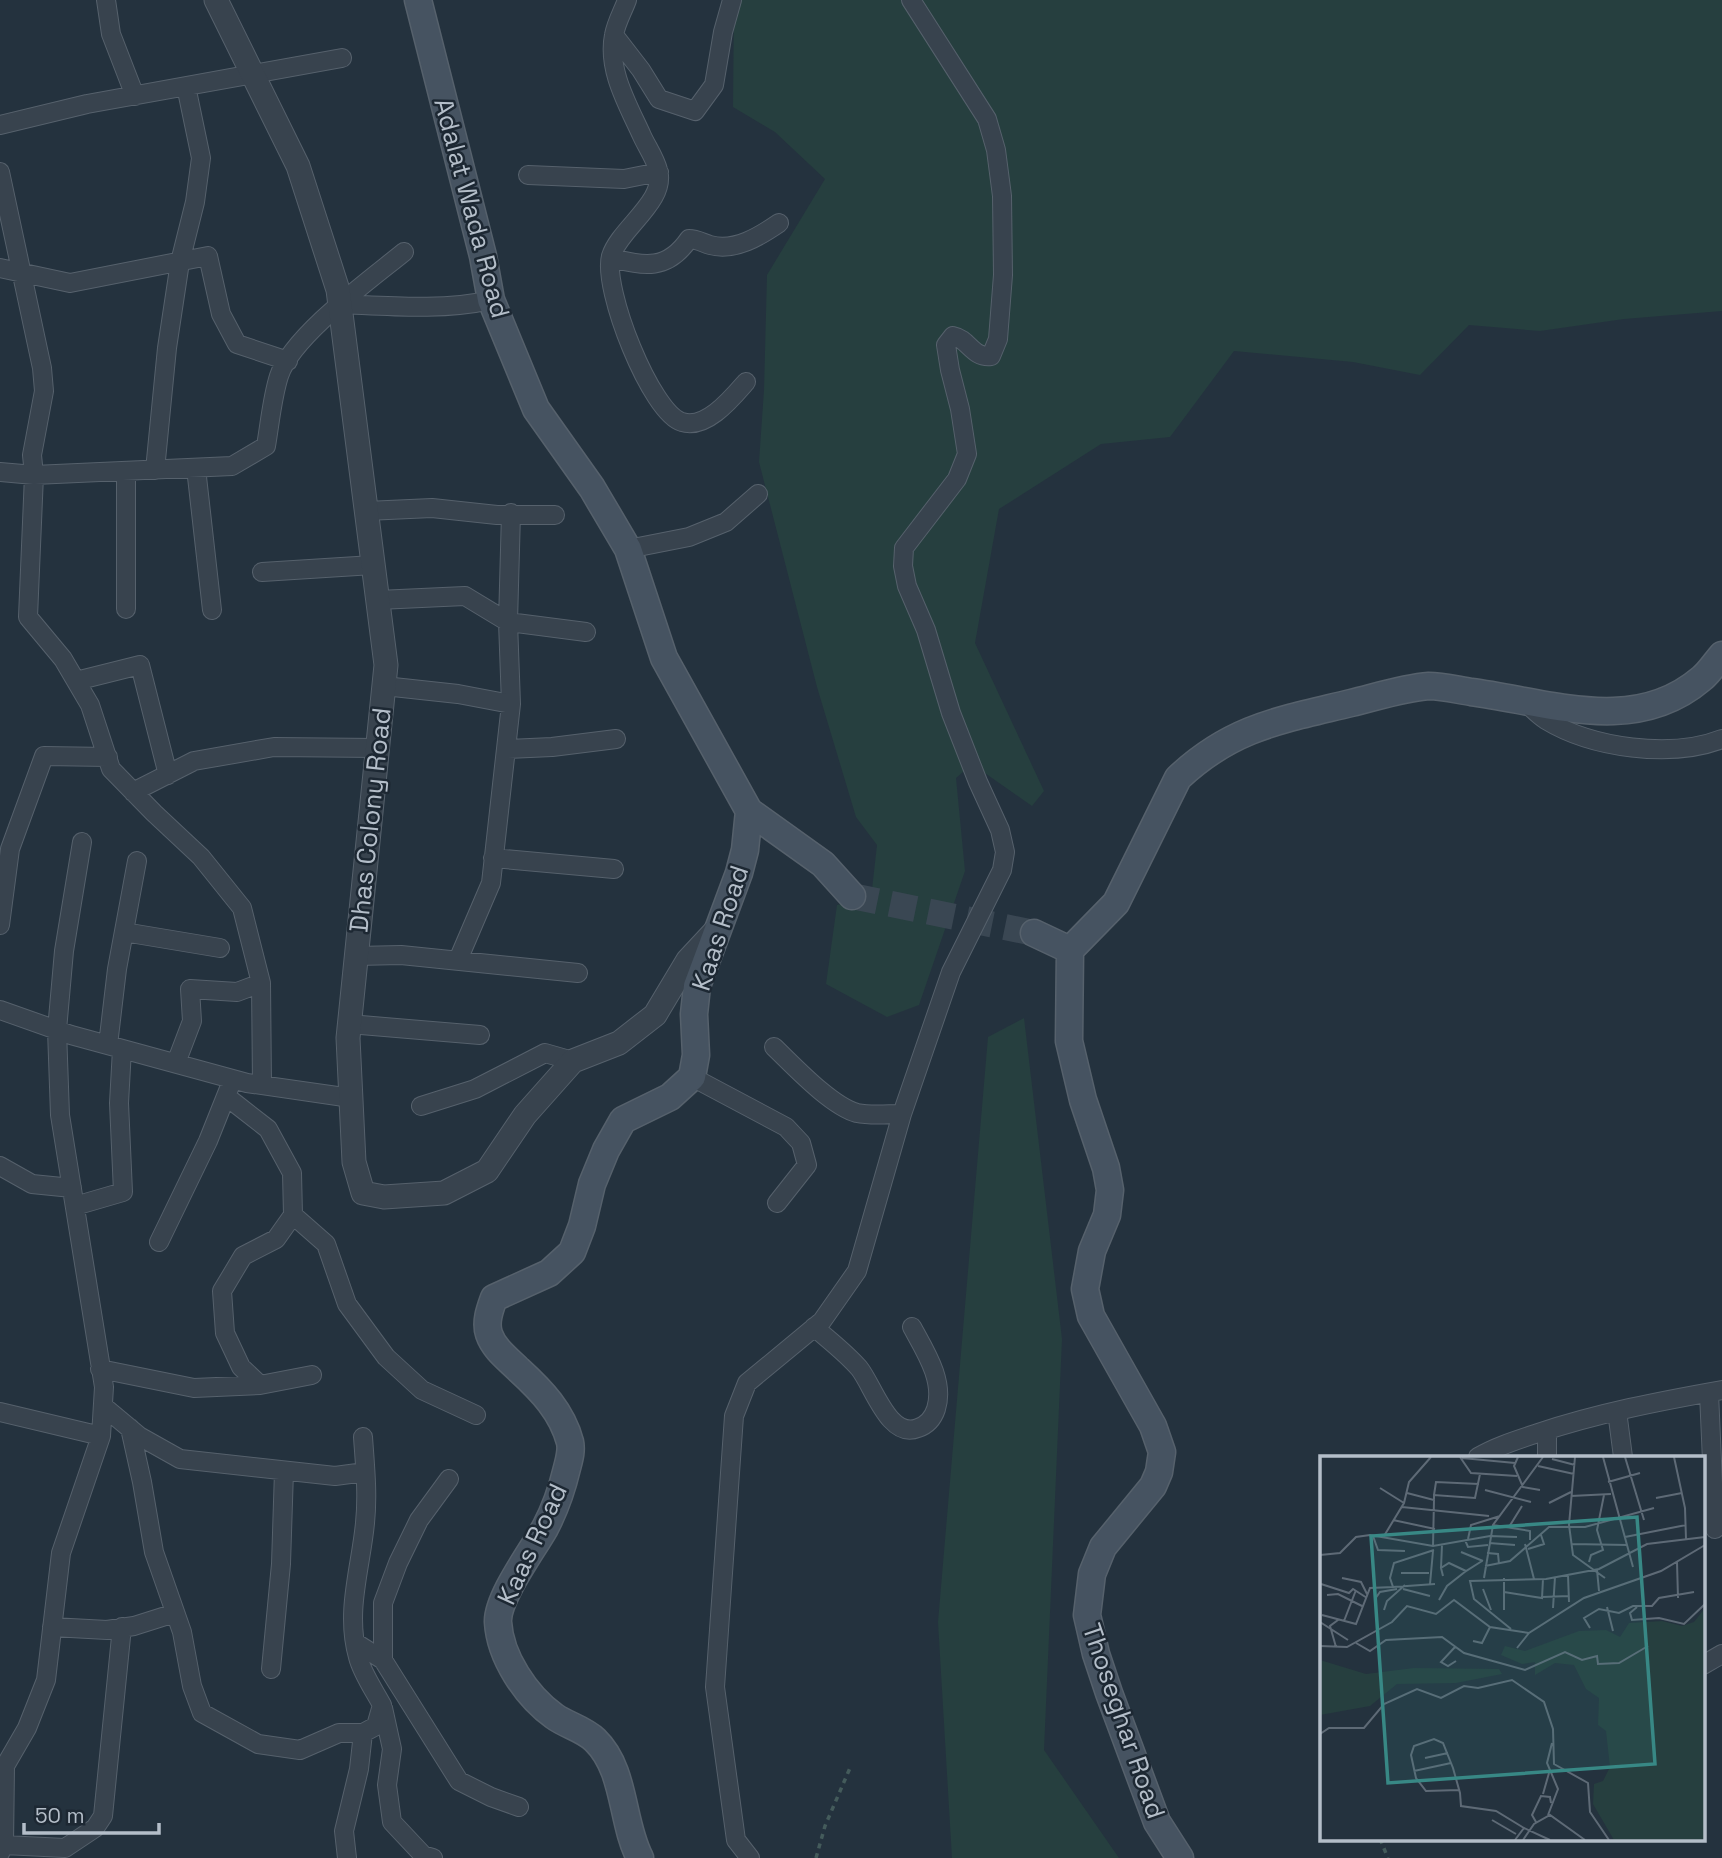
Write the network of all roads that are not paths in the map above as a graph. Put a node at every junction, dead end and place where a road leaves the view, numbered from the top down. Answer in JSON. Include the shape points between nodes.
{"nodes":[{"id":1,"x":106,"y":0,"type":"edge"},
{"id":2,"x":216,"y":0,"type":"edge"},
{"id":3,"x":418,"y":0,"type":"edge"},
{"id":4,"x":627,"y":0,"type":"edge"},
{"id":5,"x":732,"y":0,"type":"edge"},
{"id":6,"x":911,"y":0,"type":"edge"},
{"id":7,"x":614,"y":35,"type":"junction"},
{"id":8,"x":342,"y":58,"type":"dead end"},
{"id":9,"x":251,"y":75,"type":"junction"},
{"id":10,"x":186,"y":86,"type":"junction"},
{"id":11,"x":135,"y":96,"type":"junction"},
{"id":12,"x":0,"y":125,"type":"edge"},
{"id":13,"x":0,"y":172,"type":"edge"},
{"id":14,"x":659,"y":172,"type":"junction"},
{"id":15,"x":528,"y":175,"type":"dead end"},
{"id":16,"x":779,"y":223,"type":"dead end"},
{"id":17,"x":404,"y":252,"type":"dead end"},
{"id":18,"x":611,"y":258,"type":"junction"},
{"id":19,"x":180,"y":262,"type":"junction"},
{"id":20,"x":0,"y":268,"type":"edge"},
{"id":21,"x":23,"y":271,"type":"junction"},
{"id":22,"x":491,"y":300,"type":"junction"},
{"id":23,"x":340,"y":304,"type":"junction"},
{"id":24,"x":288,"y":361,"type":"junction"},
{"id":25,"x":746,"y":382,"type":"dead end"},
{"id":26,"x":196,"y":468,"type":"junction"},
{"id":27,"x":155,"y":470,"type":"junction"},
{"id":28,"x":126,"y":471,"type":"junction"},
{"id":29,"x":0,"y":472,"type":"edge"},
{"id":30,"x":34,"y":475,"type":"junction"},
{"id":31,"x":758,"y":494,"type":"dead end"},
{"id":32,"x":366,"y":510,"type":"junction"},
{"id":33,"x":511,"y":513,"type":"junction"},
{"id":34,"x":555,"y":515,"type":"dead end"},
{"id":35,"x":628,"y":549,"type":"junction"},
{"id":36,"x":373,"y":565,"type":"junction"},
{"id":37,"x":262,"y":572,"type":"dead end"},
{"id":38,"x":378,"y":600,"type":"junction"},
{"id":39,"x":126,"y":608,"type":"dead end"},
{"id":40,"x":212,"y":610,"type":"dead end"},
{"id":41,"x":508,"y":622,"type":"junction"},
{"id":42,"x":586,"y":632,"type":"dead end"},
{"id":43,"x":1722,"y":655,"type":"edge"},
{"id":44,"x":76,"y":681,"type":"junction"},
{"id":45,"x":384,"y":686,"type":"junction"},
{"id":46,"x":1523,"y":700,"type":"junction"},
{"id":47,"x":511,"y":704,"type":"junction"},
{"id":48,"x":617,"y":739,"type":"dead end"},
{"id":49,"x":1722,"y":739,"type":"edge"},
{"id":50,"x":377,"y":748,"type":"junction"},
{"id":51,"x":506,"y":749,"type":"junction"},
{"id":52,"x":107,"y":757,"type":"junction"},
{"id":53,"x":167,"y":775,"type":"junction"},
{"id":54,"x":133,"y":792,"type":"junction"},
{"id":55,"x":749,"y":811,"type":"junction"},
{"id":56,"x":82,"y":842,"type":"dead end"},
{"id":57,"x":493,"y":859,"type":"junction"},
{"id":58,"x":137,"y":862,"type":"dead end"},
{"id":59,"x":614,"y":869,"type":"dead end"},
{"id":60,"x":852,"y":896,"type":"tunnel mouth"},
{"id":61,"x":2,"y":897,"type":"edge"},
{"id":62,"x":0,"y":925,"type":"edge"},
{"id":63,"x":718,"y":928,"type":"junction"},
{"id":64,"x":124,"y":932,"type":"junction"},
{"id":65,"x":1034,"y":933,"type":"tunnel mouth"},
{"id":66,"x":220,"y":948,"type":"dead end"},
{"id":67,"x":1070,"y":950,"type":"junction"},
{"id":68,"x":356,"y":956,"type":"junction"},
{"id":69,"x":458,"y":960,"type":"junction"},
{"id":70,"x":578,"y":973,"type":"dead end"},
{"id":71,"x":261,"y":983,"type":"junction"},
{"id":72,"x":0,"y":1010,"type":"edge"},
{"id":73,"x":349,"y":1024,"type":"junction"},
{"id":74,"x":57,"y":1030,"type":"junction"},
{"id":75,"x":480,"y":1035,"type":"dead end"},
{"id":76,"x":115,"y":1047,"type":"junction"},
{"id":77,"x":774,"y":1047,"type":"dead end"},
{"id":78,"x":573,"y":1062,"type":"junction"},
{"id":79,"x":176,"y":1063,"type":"junction"},
{"id":80,"x":692,"y":1077,"type":"junction"},
{"id":81,"x":233,"y":1079,"type":"junction"},
{"id":82,"x":262,"y":1085,"type":"junction"},
{"id":83,"x":227,"y":1097,"type":"junction"},
{"id":84,"x":351,"y":1098,"type":"junction"},
{"id":85,"x":421,"y":1106,"type":"dead end"},
{"id":86,"x":902,"y":1114,"type":"junction"},
{"id":87,"x":0,"y":1166,"type":"edge"},
{"id":88,"x":74,"y":1197,"type":"junction"},
{"id":89,"x":777,"y":1203,"type":"dead end"},
{"id":90,"x":293,"y":1215,"type":"junction"},
{"id":91,"x":159,"y":1242,"type":"dead end"},
{"id":92,"x":814,"y":1327,"type":"junction"},
{"id":93,"x":912,"y":1327,"type":"dead end"},
{"id":94,"x":100,"y":1370,"type":"junction"},
{"id":95,"x":312,"y":1375,"type":"dead end"},
{"id":96,"x":260,"y":1385,"type":"junction"},
{"id":97,"x":1715,"y":1392,"type":"edge"},
{"id":98,"x":103,"y":1406,"type":"junction"},
{"id":99,"x":0,"y":1412,"type":"edge"},
{"id":100,"x":1617,"y":1412,"type":"junction"},
{"id":101,"x":476,"y":1415,"type":"dead end"},
{"id":102,"x":130,"y":1428,"type":"junction"},
{"id":103,"x":1547,"y":1430,"type":"junction"},
{"id":104,"x":101,"y":1436,"type":"junction"},
{"id":105,"x":363,"y":1437,"type":"dead end"},
{"id":106,"x":1480,"y":1456,"type":"edge"},
{"id":107,"x":1547,"y":1456,"type":"edge"},
{"id":108,"x":1623,"y":1456,"type":"edge"},
{"id":109,"x":284,"y":1471,"type":"junction"},
{"id":110,"x":366,"y":1472,"type":"junction"},
{"id":111,"x":449,"y":1479,"type":"dead end"},
{"id":112,"x":1714,"y":1529,"type":"dead end"},
{"id":113,"x":175,"y":1613,"type":"junction"},
{"id":114,"x":52,"y":1627,"type":"junction"},
{"id":115,"x":122,"y":1627,"type":"junction"},
{"id":116,"x":356,"y":1643,"type":"junction"},
{"id":117,"x":1722,"y":1654,"type":"edge"},
{"id":118,"x":383,"y":1660,"type":"junction"},
{"id":119,"x":1704,"y":1664,"type":"edge"},
{"id":120,"x":271,"y":1669,"type":"dead end"},
{"id":121,"x":382,"y":1706,"type":"junction"},
{"id":122,"x":363,"y":1733,"type":"junction"},
{"id":123,"x":2,"y":1764,"type":"edge"},
{"id":124,"x":519,"y":1807,"type":"dead end"},
{"id":125,"x":2,"y":1849,"type":"edge"},
{"id":126,"x":347,"y":1858,"type":"edge"},
{"id":127,"x":433,"y":1858,"type":"edge"},
{"id":128,"x":640,"y":1858,"type":"edge"},
{"id":129,"x":750,"y":1858,"type":"edge"},
{"id":130,"x":1180,"y":1858,"type":"edge"}],
"edges":[{"from":1,"to":11,"type":"street","via":[[111,34]]},
{"from":2,"to":9,"type":"street","name":"Dhas Colony Road"},
{"from":3,"to":22,"type":"main road","name":"Adalat Wada Road"},
{"from":4,"to":7,"type":"street"},
{"from":5,"to":7,"type":"street","via":[[714,85],[695,111],[659,99]]},
{"from":6,"to":86,"type":"street","via":[[987,119],[1002,196],[1003,275],[998,339],[991,356],[977,355],[953,336],[946,345],[967,454],[957,479],[904,548],[903,566],[951,713],[1005,852],[1002,870],[951,972]]},
{"from":7,"to":14,"type":"street","via":[[614,72]]},
{"from":8,"to":9,"type":"street"},
{"from":9,"to":10,"type":"street"},
{"from":9,"to":23,"type":"street","name":"Dhas Colony Road","via":[[298,166]]},
{"from":10,"to":11,"type":"street"},
{"from":10,"to":19,"type":"street","via":[[201,158]]},
{"from":11,"to":12,"type":"street"},
{"from":13,"to":21,"type":"street"},
{"from":14,"to":15,"type":"street","via":[[624,179]]},
{"from":14,"to":18,"type":"street","via":[[654,199],[618,241]]},
{"from":16,"to":18,"type":"street","via":[[739,243],[716,246],[689,239],[673,258],[652,264]]},
{"from":17,"to":23,"type":"street"},
{"from":18,"to":25,"type":"street","via":[[610,282],[630,345],[676,421],[701,421],[725,406]]},
{"from":19,"to":21,"type":"street","via":[[70,284]]},
{"from":19,"to":24,"type":"street","via":[[208,256],[221,314],[237,344]]},
{"from":19,"to":27,"type":"street"},
{"from":20,"to":21,"type":"street"},
{"from":21,"to":30,"type":"street","via":[[44,391],[33,441]]},
{"from":22,"to":23,"type":"street","via":[[421,307]]},
{"from":22,"to":35,"type":"main road","name":"Adalat Wada Road","via":[[536,409]]},
{"from":23,"to":24,"type":"street"},
{"from":23,"to":32,"type":"street","name":"Dhas Colony Road"},
{"from":24,"to":26,"type":"street","via":[[279,375],[266,446],[232,466]]},
{"from":26,"to":27,"type":"street"},
{"from":26,"to":40,"type":"street"},
{"from":27,"to":28,"type":"street"},
{"from":28,"to":30,"type":"street"},
{"from":28,"to":39,"type":"street"},
{"from":29,"to":30,"type":"street"},
{"from":30,"to":44,"type":"street","via":[[28,617]]},
{"from":31,"to":35,"type":"street","via":[[726,522],[690,537]]},
{"from":32,"to":33,"type":"street"},
{"from":32,"to":36,"type":"street","name":"Dhas Colony Road"},
{"from":33,"to":34,"type":"street"},
{"from":33,"to":41,"type":"street"},
{"from":35,"to":55,"type":"main road","name":"Adalat Wada Road","via":[[664,659]]},
{"from":36,"to":37,"type":"street"},
{"from":36,"to":38,"type":"street","name":"Dhas Colony Road"},
{"from":38,"to":41,"type":"street","via":[[465,596]]},
{"from":38,"to":45,"type":"street","name":"Dhas Colony Road"},
{"from":41,"to":42,"type":"street"},
{"from":41,"to":47,"type":"street"},
{"from":43,"to":46,"type":"main road","via":[[1702,679],[1671,699],[1641,709],[1581,712]]},
{"from":44,"to":52,"type":"street","via":[[90,705]]},
{"from":44,"to":53,"type":"street","via":[[140,664]]},
{"from":45,"to":47,"type":"street"},
{"from":45,"to":50,"type":"street","name":"Dhas Colony Road"},
{"from":46,"to":49,"type":"street","via":[[1544,719],[1570,732],[1623,747],[1665,750]]},
{"from":46,"to":67,"type":"main road","via":[[1430,686],[1267,724],[1236,736],[1178,778],[1116,903]]},
{"from":47,"to":51,"type":"street"},
{"from":48,"to":51,"type":"street"},
{"from":50,"to":53,"type":"street","via":[[274,747],[194,761]]},
{"from":50,"to":68,"type":"street","name":"Dhas Colony Road"},
{"from":51,"to":57,"type":"street"},
{"from":52,"to":54,"type":"street","via":[[111,769]]},
{"from":52,"to":61,"type":"street","via":[[44,755],[10,849]]},
{"from":53,"to":54,"type":"street"},
{"from":54,"to":71,"type":"street","via":[[201,857],[242,908]]},
{"from":55,"to":60,"type":"main road","name":"Adalat Wada Road","via":[[823,864]]},
{"from":55,"to":63,"type":"main road","name":"Kaas Road","via":[[739,873]]},
{"from":56,"to":74,"type":"street"},
{"from":57,"to":59,"type":"street"},
{"from":57,"to":69,"type":"street","via":[[491,883]]},
{"from":58,"to":64,"type":"street"},
{"from":61,"to":62,"type":"street"},
{"from":63,"to":78,"type":"street","name":"Dhas Colony Road","via":[[688,960],[654,1015],[619,1043]]},
{"from":63,"to":80,"type":"main road","name":"Kaas Road","via":[[697,986]]},
{"from":64,"to":66,"type":"street"},
{"from":64,"to":76,"type":"street"},
{"from":65,"to":67,"type":"main road"},
{"from":67,"to":130,"type":"main road","name":"Thoseghar Road","via":[[1069,1041],[1110,1190],[1084,1289],[1091,1316],[1153,1426],[1162,1452],[1153,1486],[1103,1547],[1092,1574],[1087,1615],[1100,1667],[1157,1822]]},
{"from":68,"to":69,"type":"street"},
{"from":68,"to":73,"type":"street","name":"Dhas Colony Road"},
{"from":69,"to":70,"type":"street"},
{"from":71,"to":79,"type":"street","via":[[237,992],[190,989],[192,1021]]},
{"from":71,"to":82,"type":"street"},
{"from":72,"to":74,"type":"street"},
{"from":73,"to":75,"type":"street"},
{"from":73,"to":84,"type":"street","name":"Dhas Colony Road"},
{"from":74,"to":76,"type":"street"},
{"from":74,"to":88,"type":"street","via":[[60,1115]]},
{"from":76,"to":79,"type":"street"},
{"from":76,"to":88,"type":"street","via":[[123,1192]]},
{"from":77,"to":86,"type":"street","via":[[848,1109]]},
{"from":78,"to":84,"type":"street","name":"Dhas Colony Road","via":[[525,1115],[487,1171],[443,1193],[384,1197],[363,1193],[354,1162]]},
{"from":78,"to":85,"type":"street","via":[[545,1053],[475,1089]]},
{"from":79,"to":81,"type":"street"},
{"from":80,"to":89,"type":"street","via":[[786,1127],[801,1143],[807,1165]]},
{"from":80,"to":128,"type":"main road","name":"Kaas Road","via":[[670,1097],[623,1120],[592,1184],[572,1252],[548,1273],[494,1298],[488,1315],[488,1333],[498,1351],[537,1385],[558,1412],[571,1447],[562,1490],[501,1605],[502,1644],[536,1701],[594,1739],[607,1756]]},
{"from":81,"to":82,"type":"street"},
{"from":81,"to":83,"type":"street"},
{"from":82,"to":84,"type":"street"},
{"from":83,"to":90,"type":"street","via":[[268,1129],[292,1174]]},
{"from":83,"to":91,"type":"street"},
{"from":86,"to":92,"type":"street","via":[[857,1270]]},
{"from":87,"to":88,"type":"street","via":[[32,1184]]},
{"from":88,"to":94,"type":"street"},
{"from":90,"to":96,"type":"street","via":[[276,1239],[243,1256],[222,1291],[225,1333],[241,1367]]},
{"from":90,"to":101,"type":"street","via":[[326,1244],[348,1304],[386,1357],[422,1390]]},
{"from":92,"to":93,"type":"street","via":[[859,1368],[888,1417],[910,1431],[929,1422],[938,1388],[931,1362]]},
{"from":92,"to":129,"type":"street","via":[[747,1382],[734,1416],[715,1687],[736,1840]]},
{"from":94,"to":96,"type":"street","via":[[194,1388]]},
{"from":94,"to":98,"type":"street"},
{"from":95,"to":96,"type":"street"},
{"from":97,"to":100,"type":"street"},
{"from":97,"to":112,"type":"street"},
{"from":98,"to":102,"type":"street"},
{"from":98,"to":104,"type":"street"},
{"from":99,"to":104,"type":"street"},
{"from":100,"to":103,"type":"street"},
{"from":100,"to":108,"type":"street"},
{"from":102,"to":109,"type":"street","via":[[180,1459]]},
{"from":102,"to":113,"type":"street","via":[[155,1552]]},
{"from":103,"to":106,"type":"street"},
{"from":103,"to":107,"type":"street"},
{"from":104,"to":114,"type":"street","via":[[61,1553]]},
{"from":105,"to":110,"type":"street"},
{"from":109,"to":110,"type":"street","via":[[335,1476]]},
{"from":109,"to":120,"type":"street"},
{"from":110,"to":116,"type":"street","via":[[366,1522],[353,1621]]},
{"from":111,"to":118,"type":"street","via":[[419,1520],[383,1603]]},
{"from":113,"to":115,"type":"street"},
{"from":113,"to":122,"type":"street","via":[[202,1713],[258,1744],[300,1750],[339,1733]]},
{"from":114,"to":115,"type":"street"},
{"from":114,"to":123,"type":"street","via":[[46,1680],[27,1728]]},
{"from":115,"to":125,"type":"street","via":[[103,1816],[95,1828],[65,1848]]},
{"from":116,"to":118,"type":"street"},
{"from":116,"to":121,"type":"street","via":[[358,1658]]},
{"from":117,"to":119,"type":"street"},
{"from":118,"to":124,"type":"street","via":[[458,1781]]},
{"from":121,"to":122,"type":"street","via":[[376,1726]]},
{"from":121,"to":127,"type":"street","via":[[393,1749],[387,1785],[392,1822],[423,1855]]},
{"from":122,"to":126,"type":"street","via":[[344,1831]]},
{"from":123,"to":125,"type":"street"}]}
